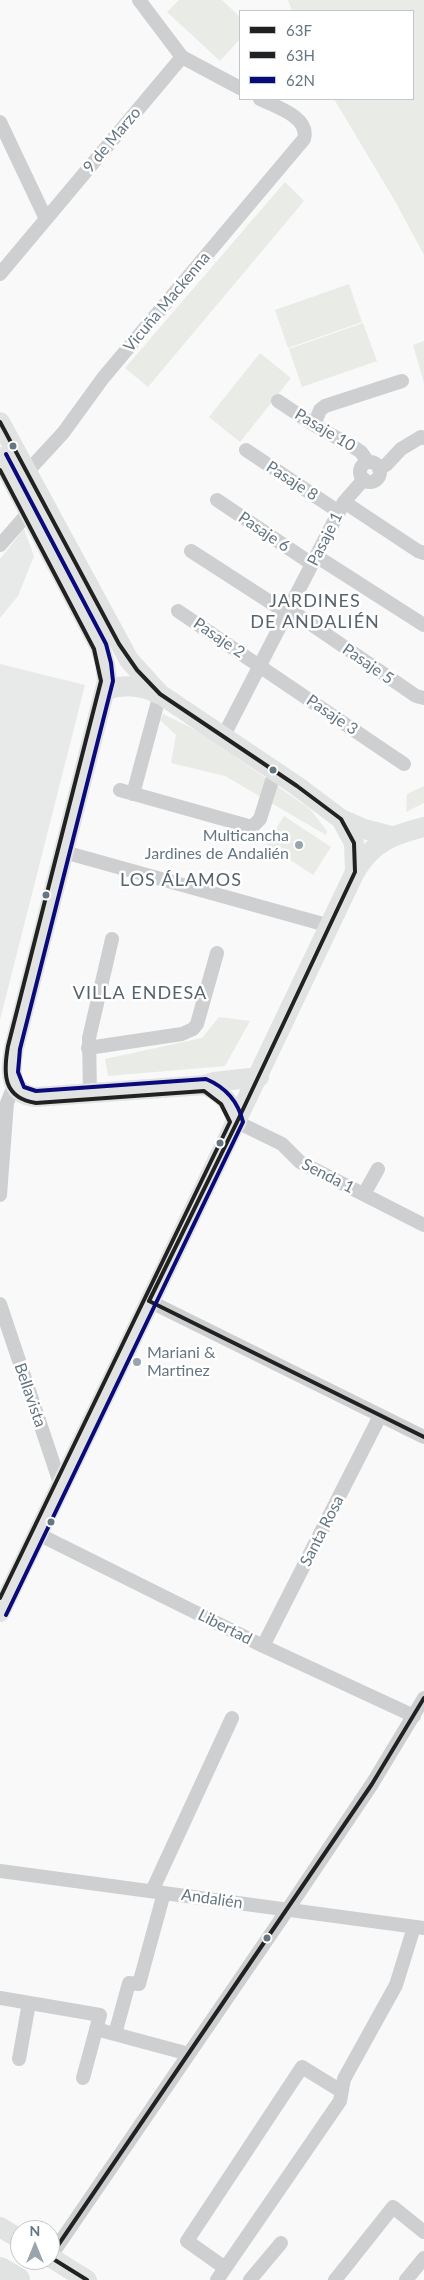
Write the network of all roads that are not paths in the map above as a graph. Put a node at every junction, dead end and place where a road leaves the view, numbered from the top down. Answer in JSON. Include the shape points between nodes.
{"nodes":[{"id":1,"x":139,"y":0,"type":"edge"},
{"id":2,"x":182,"y":57,"type":"junction"},
{"id":3,"x":239,"y":87,"type":"edge"},
{"id":4,"x":262,"y":100,"type":"edge"},
{"id":5,"x":0,"y":122,"type":"edge"},
{"id":6,"x":46,"y":218,"type":"junction"},
{"id":7,"x":0,"y":274,"type":"edge"},
{"id":8,"x":402,"y":381,"type":"dead end"},
{"id":9,"x":278,"y":401,"type":"dead end"},
{"id":10,"x":0,"y":422,"type":"edge"},
{"id":11,"x":314,"y":425,"type":"junction"},
{"id":12,"x":424,"y":438,"type":"edge"},
{"id":13,"x":246,"y":450,"type":"dead end"},
{"id":14,"x":0,"y":458,"type":"edge"},
{"id":15,"x":374,"y":465,"type":"junction"},
{"id":16,"x":27,"y":472,"type":"junction"},
{"id":17,"x":217,"y":500,"type":"dead end"},
{"id":18,"x":341,"y":507,"type":"junction"},
{"id":19,"x":30,"y":511,"type":"junction"},
{"id":20,"x":0,"y":544,"type":"edge"},
{"id":21,"x":191,"y":551,"type":"dead end"},
{"id":22,"x":424,"y":553,"type":"edge"},
{"id":23,"x":314,"y":560,"type":"junction"},
{"id":24,"x":178,"y":611,"type":"dead end"},
{"id":25,"x":288,"y":611,"type":"junction"},
{"id":26,"x":424,"y":625,"type":"edge"},
{"id":27,"x":260,"y":665,"type":"junction"},
{"id":28,"x":106,"y":690,"type":"junction"},
{"id":29,"x":160,"y":694,"type":"junction"},
{"id":30,"x":424,"y":698,"type":"edge"},
{"id":31,"x":223,"y":737,"type":"junction"},
{"id":32,"x":404,"y":764,"type":"dead end"},
{"id":33,"x":275,"y":772,"type":"junction"},
{"id":34,"x":341,"y":819,"type":"junction"},
{"id":35,"x":420,"y":828,"type":"edge"},
{"id":36,"x":391,"y":836,"type":"junction"},
{"id":37,"x":64,"y":852,"type":"junction"},
{"id":38,"x":356,"y":872,"type":"junction"},
{"id":39,"x":330,"y":926,"type":"junction"},
{"id":40,"x":112,"y":939,"type":"dead end"},
{"id":41,"x":217,"y":953,"type":"dead end"},
{"id":42,"x":88,"y":1048,"type":"junction"},
{"id":43,"x":259,"y":1077,"type":"junction"},
{"id":44,"x":205,"y":1086,"type":"junction"},
{"id":45,"x":90,"y":1093,"type":"junction"},
{"id":46,"x":8,"y":1098,"type":"edge"},
{"id":47,"x":237,"y":1122,"type":"junction"},
{"id":48,"x":378,"y":1169,"type":"dead end"},
{"id":49,"x":364,"y":1194,"type":"junction"},
{"id":50,"x":0,"y":1195,"type":"edge"},
{"id":51,"x":424,"y":1225,"type":"edge"},
{"id":52,"x":149,"y":1301,"type":"junction"},
{"id":53,"x":0,"y":1304,"type":"edge"},
{"id":54,"x":380,"y":1416,"type":"junction"},
{"id":55,"x":424,"y":1437,"type":"edge"},
{"id":56,"x":61,"y":1486,"type":"junction"},
{"id":57,"x":38,"y":1534,"type":"junction"},
{"id":58,"x":0,"y":1612,"type":"edge"},
{"id":59,"x":263,"y":1646,"type":"junction"},
{"id":60,"x":424,"y":1698,"type":"edge"},
{"id":61,"x":414,"y":1716,"type":"junction"},
{"id":62,"x":232,"y":1718,"type":"dead end"},
{"id":63,"x":0,"y":1871,"type":"edge"},
{"id":64,"x":158,"y":1892,"type":"junction"},
{"id":65,"x":288,"y":1909,"type":"junction"},
{"id":66,"x":419,"y":1927,"type":"edge"},
{"id":67,"x":0,"y":1998,"type":"edge"},
{"id":68,"x":29,"y":2003,"type":"junction"},
{"id":69,"x":96,"y":2029,"type":"junction"},
{"id":70,"x":115,"y":2034,"type":"junction"},
{"id":71,"x":189,"y":2054,"type":"junction"},
{"id":72,"x":19,"y":2059,"type":"dead end"},
{"id":73,"x":83,"y":2078,"type":"dead end"},
{"id":74,"x":341,"y":2090,"type":"junction"},
{"id":75,"x":424,"y":2232,"type":"edge"},
{"id":76,"x":60,"y":2242,"type":"edge"},
{"id":77,"x":281,"y":2243,"type":"dead end"},
{"id":78,"x":424,"y":2258,"type":"edge"},
{"id":79,"x":60,"y":2263,"type":"edge"},
{"id":80,"x":0,"y":2270,"type":"edge"},
{"id":81,"x":221,"y":2274,"type":"edge"},
{"id":82,"x":17,"y":2280,"type":"edge"},
{"id":83,"x":87,"y":2280,"type":"edge"},
{"id":84,"x":250,"y":2280,"type":"edge"},
{"id":85,"x":335,"y":2280,"type":"edge"},
{"id":86,"x":406,"y":2280,"type":"edge"}],
"edges":[{"from":1,"to":2,"type":"street"},
{"from":2,"to":3,"type":"street"},
{"from":2,"to":6,"type":"street","name":"9 de Marzo"},
{"from":4,"to":16,"type":"street","name":"Vicuña Mackenna","via":[[297,119],[305,130],[301,143],[103,378],[63,433]]},
{"from":5,"to":6,"type":"street"},
{"from":6,"to":7,"type":"street","name":"9 de Marzo"},
{"from":8,"to":11,"type":"street","via":[[325,406]]},
{"from":9,"to":11,"type":"street","name":"Pasaje 10"},
{"from":10,"to":16,"type":"main road"},
{"from":11,"to":15,"type":"street","name":"Pasaje 10","via":[[355,448]]},
{"from":12,"to":15,"type":"street","via":[[400,449],[387,464]]},
{"from":13,"to":18,"type":"street","name":"Pasaje 8"},
{"from":14,"to":19,"type":"main road"},
{"from":15,"to":18,"type":"street","name":"Pasaje 1","via":[[379,475],[369,482],[364,479]]},
{"from":16,"to":29,"type":"main road","via":[[128,660]]},
{"from":17,"to":23,"type":"street","name":"Pasaje 6"},
{"from":18,"to":22,"type":"street","name":"Pasaje 8"},
{"from":18,"to":23,"type":"street","name":"Pasaje 1"},
{"from":19,"to":20,"type":"street"},
{"from":19,"to":28,"type":"main road","via":[[100,648],[106,664]]},
{"from":21,"to":25,"type":"street","name":"Pasaje 5"},
{"from":23,"to":25,"type":"street","name":"Pasaje 1"},
{"from":23,"to":26,"type":"street","name":"Pasaje 6"},
{"from":24,"to":27,"type":"street","name":"Pasaje 2"},
{"from":25,"to":27,"type":"street","name":"Pasaje 1"},
{"from":25,"to":30,"type":"street","name":"Pasaje 5","via":[[416,696]]},
{"from":27,"to":31,"type":"street","name":"Pasaje 1"},
{"from":27,"to":32,"type":"street","name":"Pasaje 3"},
{"from":28,"to":29,"type":"main road","via":[[129,685]]},
{"from":28,"to":37,"type":"main road"},
{"from":29,"to":31,"type":"main road"},
{"from":29,"to":33,"type":"street","via":[[126,792],[252,827],[260,819]]},
{"from":31,"to":33,"type":"main road"},
{"from":33,"to":34,"type":"main road"},
{"from":34,"to":36,"type":"main road"},
{"from":34,"to":38,"type":"main road","via":[[354,843]]},
{"from":35,"to":36,"type":"main road"},
{"from":36,"to":38,"type":"main road","via":[[372,850]]},
{"from":37,"to":39,"type":"street"},
{"from":37,"to":46,"type":"main road","via":[[12,1059]]},
{"from":38,"to":39,"type":"main road"},
{"from":39,"to":43,"type":"main road"},
{"from":40,"to":42,"type":"street"},
{"from":41,"to":42,"type":"street","via":[[200,1018],[193,1029],[182,1034]]},
{"from":42,"to":45,"type":"street"},
{"from":43,"to":44,"type":"main road"},
{"from":43,"to":47,"type":"main road"},
{"from":44,"to":45,"type":"main road"},
{"from":44,"to":47,"type":"main road","via":[[227,1100]]},
{"from":45,"to":46,"type":"main road","via":[[22,1094]]},
{"from":46,"to":50,"type":"street"},
{"from":47,"to":49,"type":"street","name":"Senda 1","via":[[278,1142],[300,1162]]},
{"from":47,"to":52,"type":"main road"},
{"from":48,"to":49,"type":"street"},
{"from":49,"to":51,"type":"street","name":"Senda 1"},
{"from":52,"to":54,"type":"street"},
{"from":52,"to":56,"type":"main road"},
{"from":53,"to":56,"type":"street","name":"Bellavista"},
{"from":54,"to":55,"type":"street"},
{"from":54,"to":59,"type":"street","name":"Santa Rosa"},
{"from":56,"to":57,"type":"main road"},
{"from":57,"to":58,"type":"main road"},
{"from":57,"to":59,"type":"street","name":"Libertad"},
{"from":59,"to":61,"type":"street","name":"Libertad"},
{"from":60,"to":61,"type":"street"},
{"from":61,"to":65,"type":"street"},
{"from":62,"to":64,"type":"street"},
{"from":63,"to":64,"type":"street","name":"Andalién"},
{"from":64,"to":65,"type":"street","name":"Andalién"},
{"from":64,"to":70,"type":"street","via":[[139,1984],[129,1983]]},
{"from":65,"to":66,"type":"street","name":"Andalién"},
{"from":65,"to":71,"type":"street"},
{"from":66,"to":74,"type":"street","via":[[396,1985]]},
{"from":67,"to":68,"type":"street"},
{"from":68,"to":69,"type":"street","via":[[100,2015]]},
{"from":68,"to":72,"type":"street"},
{"from":69,"to":70,"type":"street"},
{"from":69,"to":73,"type":"street"},
{"from":70,"to":71,"type":"street"},
{"from":71,"to":76,"type":"street"},
{"from":74,"to":81,"type":"street","via":[[340,2101]]},
{"from":74,"to":81,"type":"street","via":[[302,2067],[192,2232],[187,2240]]},
{"from":75,"to":85,"type":"street","via":[[393,2208]]},
{"from":77,"to":84,"type":"street"},
{"from":78,"to":86,"type":"street"},
{"from":79,"to":83,"type":"main road"},
{"from":80,"to":82,"type":"highway"}]}
